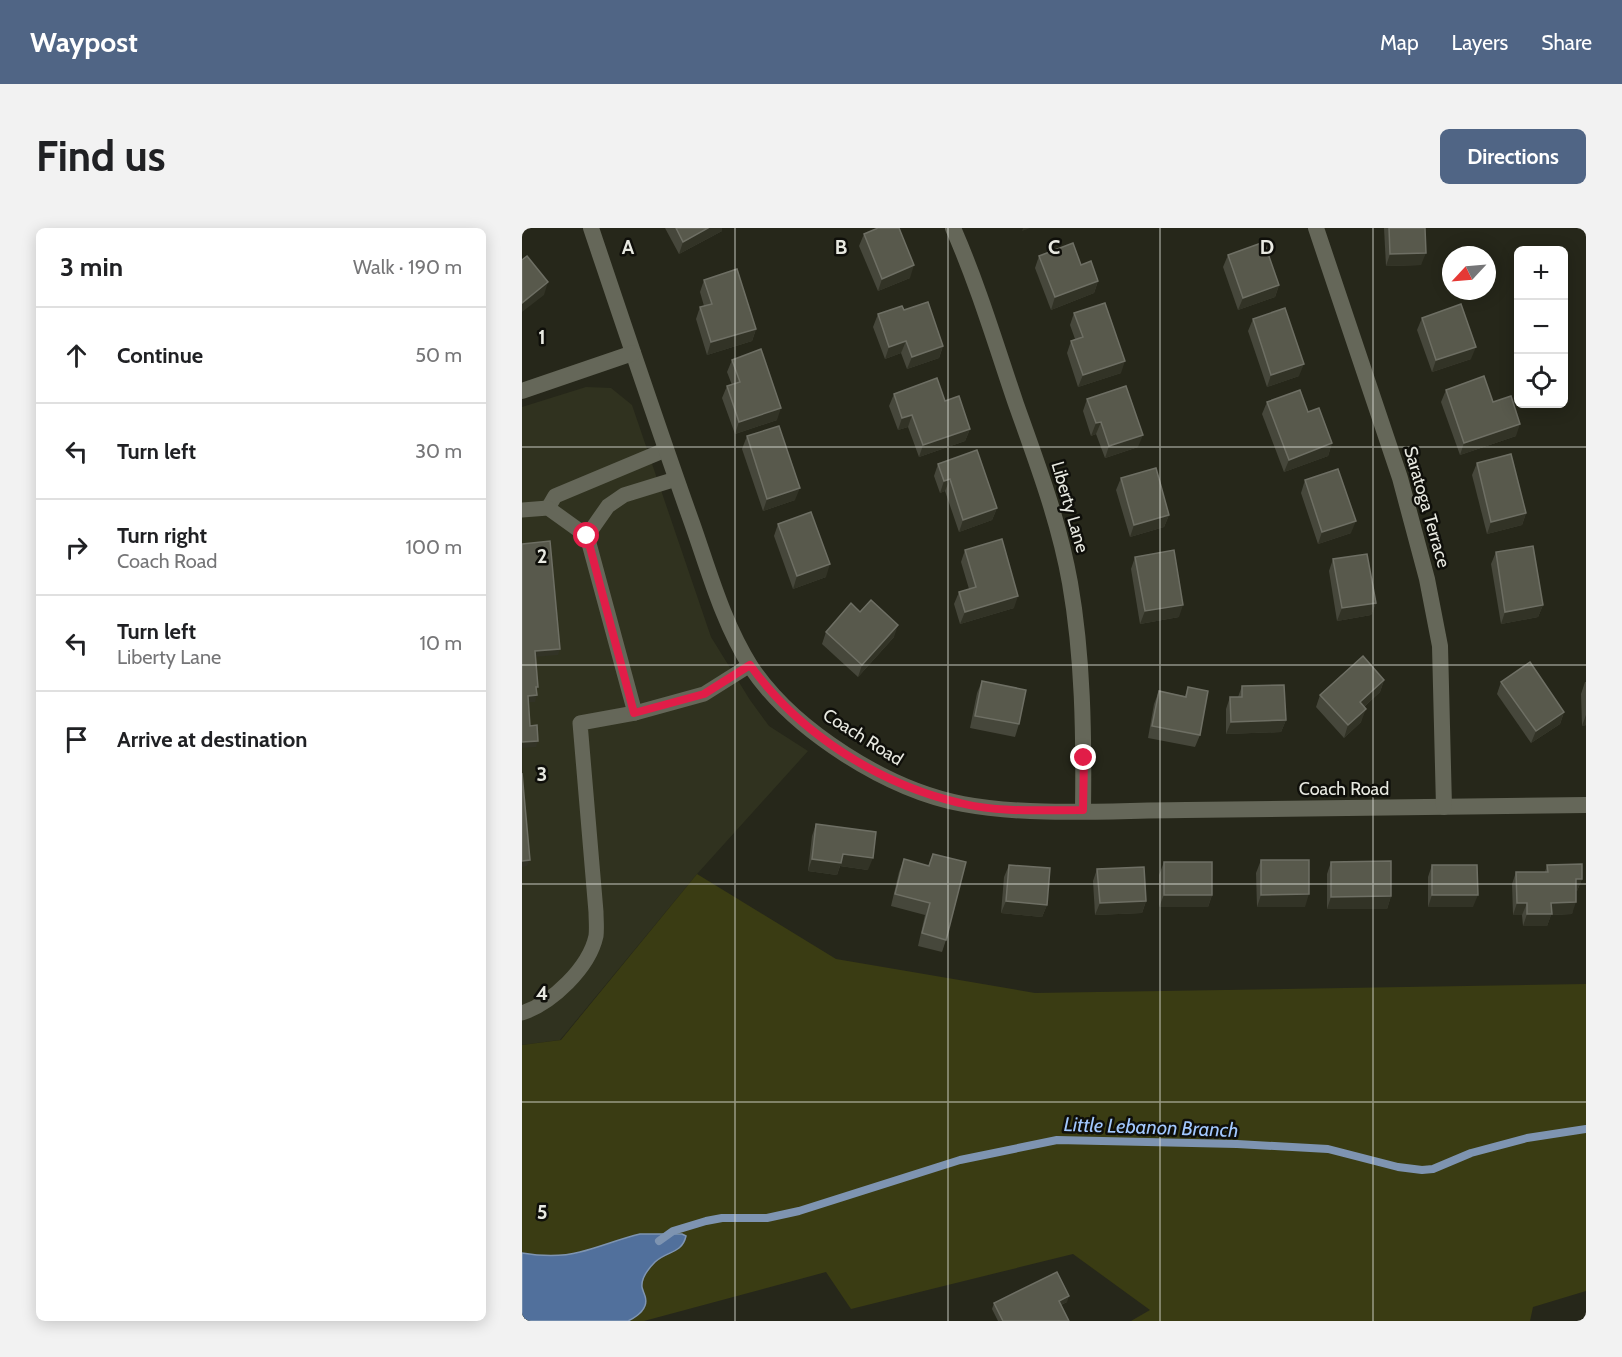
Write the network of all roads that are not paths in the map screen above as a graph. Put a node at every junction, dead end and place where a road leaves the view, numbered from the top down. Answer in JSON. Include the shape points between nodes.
{"nodes":[{"id":1,"x":591,"y":228,"type":"edge"},
{"id":2,"x":953,"y":228,"type":"edge"},
{"id":3,"x":1316,"y":228,"type":"edge"},
{"id":4,"x":633,"y":353,"type":"junction"},
{"id":5,"x":522,"y":391,"type":"edge"},
{"id":6,"x":666,"y":450,"type":"junction"},
{"id":7,"x":676,"y":479,"type":"junction"},
{"id":8,"x":548,"y":508,"type":"junction"},
{"id":9,"x":522,"y":510,"type":"edge"},
{"id":10,"x":587,"y":536,"type":"junction"},
{"id":11,"x":750,"y":665,"type":"junction"},
{"id":12,"x":634,"y":713,"type":"junction"},
{"id":13,"x":1586,"y":805,"type":"edge"},
{"id":14,"x":1444,"y":807,"type":"junction"},
{"id":15,"x":1083,"y":810,"type":"junction"},
{"id":16,"x":522,"y":1013,"type":"edge"}],
"edges":[{"from":1,"to":4,"type":"street","name":"Coach Road"},
{"from":2,"to":15,"type":"street","name":"Liberty Lane","via":[[1063,549],[1076,630],[1084,758]]},
{"from":3,"to":14,"type":"street","name":"Saratoga Terrace","via":[[1400,478],[1429,588],[1441,656]]},
{"from":4,"to":5,"type":"street"},
{"from":4,"to":6,"type":"street","name":"Coach Road"},
{"from":6,"to":7,"type":"street","name":"Coach Road"},
{"from":6,"to":8,"type":"lane","via":[[555,496]]},
{"from":7,"to":10,"type":"lane","via":[[624,495],[608,506]]},
{"from":7,"to":11,"type":"street","name":"Coach Road","via":[[721,606]]},
{"from":8,"to":9,"type":"lane"},
{"from":8,"to":10,"type":"lane"},
{"from":10,"to":12,"type":"lane"},
{"from":11,"to":12,"type":"lane","via":[[704,694]]},
{"from":11,"to":15,"type":"street","name":"Coach Road","via":[[767,688],[821,736],[903,784],[961,804],[997,809]]},
{"from":12,"to":16,"type":"lane","via":[[580,723],[596,936],[585,961],[563,988],[536,1008]]},
{"from":13,"to":14,"type":"street","name":"Coach Road"},
{"from":14,"to":15,"type":"street","name":"Coach Road"}]}
